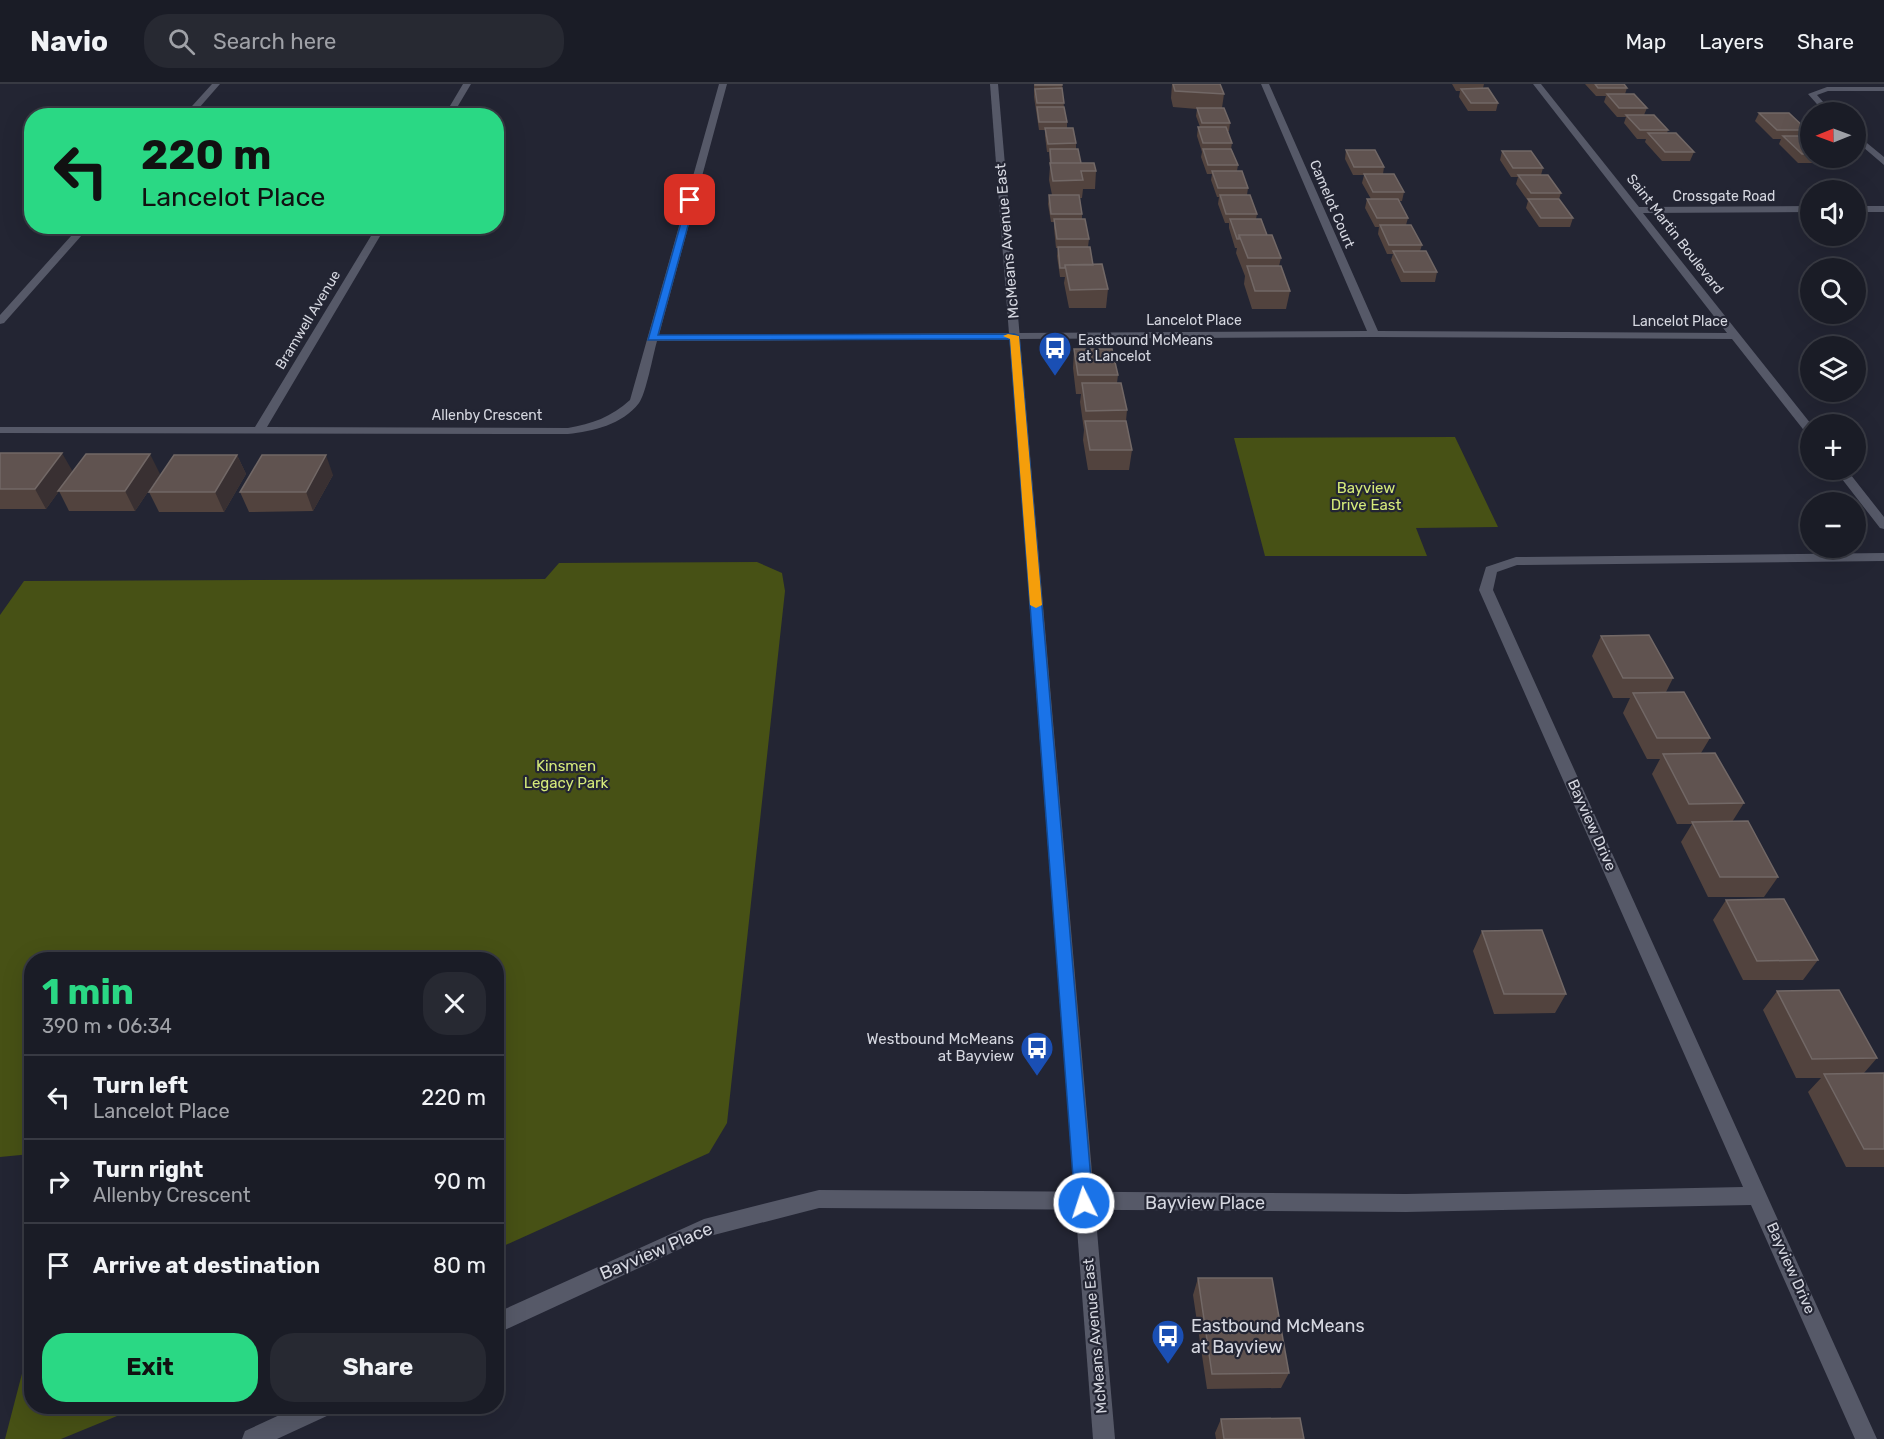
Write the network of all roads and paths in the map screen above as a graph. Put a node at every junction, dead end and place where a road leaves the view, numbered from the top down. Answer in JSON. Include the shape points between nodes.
{"nodes":[{"id":1,"x":216,"y":84,"type":"edge"},
{"id":2,"x":467,"y":84,"type":"edge"},
{"id":3,"x":723,"y":84,"type":"edge"},
{"id":4,"x":994,"y":84,"type":"edge"},
{"id":5,"x":1265,"y":84,"type":"edge"},
{"id":6,"x":1537,"y":84,"type":"edge"},
{"id":7,"x":1884,"y":89,"type":"edge"},
{"id":8,"x":1819,"y":102,"type":"edge"},
{"id":9,"x":194,"y":108,"type":"edge"},
{"id":10,"x":453,"y":108,"type":"edge"},
{"id":11,"x":1866,"y":146,"type":"edge"},
{"id":12,"x":1884,"y":162,"type":"edge"},
{"id":13,"x":1866,"y":209,"type":"edge"},
{"id":14,"x":1884,"y":209,"type":"edge"},
{"id":15,"x":1638,"y":210,"type":"junction"},
{"id":16,"x":1800,"y":210,"type":"edge"},
{"id":17,"x":79,"y":234,"type":"edge"},
{"id":18,"x":377,"y":234,"type":"edge"},
{"id":19,"x":0,"y":321,"type":"edge"},
{"id":20,"x":1374,"y":334,"type":"junction"},
{"id":21,"x":1014,"y":336,"type":"junction"},
{"id":22,"x":1736,"y":336,"type":"junction"},
{"id":23,"x":652,"y":338,"type":"junction"},
{"id":24,"x":1800,"y":418,"type":"edge"},
{"id":25,"x":260,"y":429,"type":"junction"},
{"id":26,"x":0,"y":430,"type":"edge"},
{"id":27,"x":1849,"y":480,"type":"edge"},
{"id":28,"x":1884,"y":525,"type":"edge"},
{"id":29,"x":1884,"y":557,"type":"edge"},
{"id":30,"x":1759,"y":1196,"type":"junction"},
{"id":31,"x":1084,"y":1203,"type":"junction"},
{"id":32,"x":504,"y":1320,"type":"edge"},
{"id":33,"x":306,"y":1414,"type":"edge"},
{"id":34,"x":254,"y":1439,"type":"edge"},
{"id":35,"x":1104,"y":1439,"type":"edge"},
{"id":36,"x":1866,"y":1439,"type":"edge"}],
"edges":[{"from":1,"to":9,"type":"street"},
{"from":2,"to":10,"type":"street"},
{"from":3,"to":23,"type":"street","name":"Allenby Crescent"},
{"from":4,"to":21,"type":"street","name":"McMeans Avenue East"},
{"from":5,"to":20,"type":"street","name":"Camelot Court"},
{"from":6,"to":15,"type":"street","name":"Saint Martin Boulevard"},
{"from":7,"to":8,"type":"street","via":[[1827,89],[1812,94]]},
{"from":11,"to":12,"type":"street"},
{"from":13,"to":14,"type":"street"},
{"from":15,"to":16,"type":"street","name":"Crossgate Road"},
{"from":15,"to":22,"type":"street","name":"Saint Martin Boulevard"},
{"from":17,"to":19,"type":"street"},
{"from":18,"to":25,"type":"street","name":"Bramwell Avenue"},
{"from":20,"to":21,"type":"street","name":"Lancelot Place"},
{"from":20,"to":22,"type":"street","name":"Lancelot Place"},
{"from":21,"to":23,"type":"street","name":"Lancelot Place"},
{"from":21,"to":31,"type":"street","name":"McMeans Avenue East"},
{"from":22,"to":24,"type":"street","name":"Saint Martin Boulevard"},
{"from":23,"to":25,"type":"street","name":"Allenby Crescent","via":[[635,401],[619,417],[596,427],[568,431]]},
{"from":25,"to":26,"type":"street","name":"Allenby Crescent"},
{"from":27,"to":28,"type":"street"},
{"from":29,"to":30,"type":"street","name":"Bayview Drive","via":[[1516,561],[1491,570],[1486,590]]},
{"from":30,"to":31,"type":"street","name":"Bayview Place","via":[[1406,1203]]},
{"from":30,"to":36,"type":"street","name":"Bayview Drive"},
{"from":31,"to":32,"type":"street","name":"Bayview Place","via":[[819,1199],[704,1228]]},
{"from":31,"to":35,"type":"street","name":"McMeans Avenue East"},
{"from":33,"to":34,"type":"street"}]}
